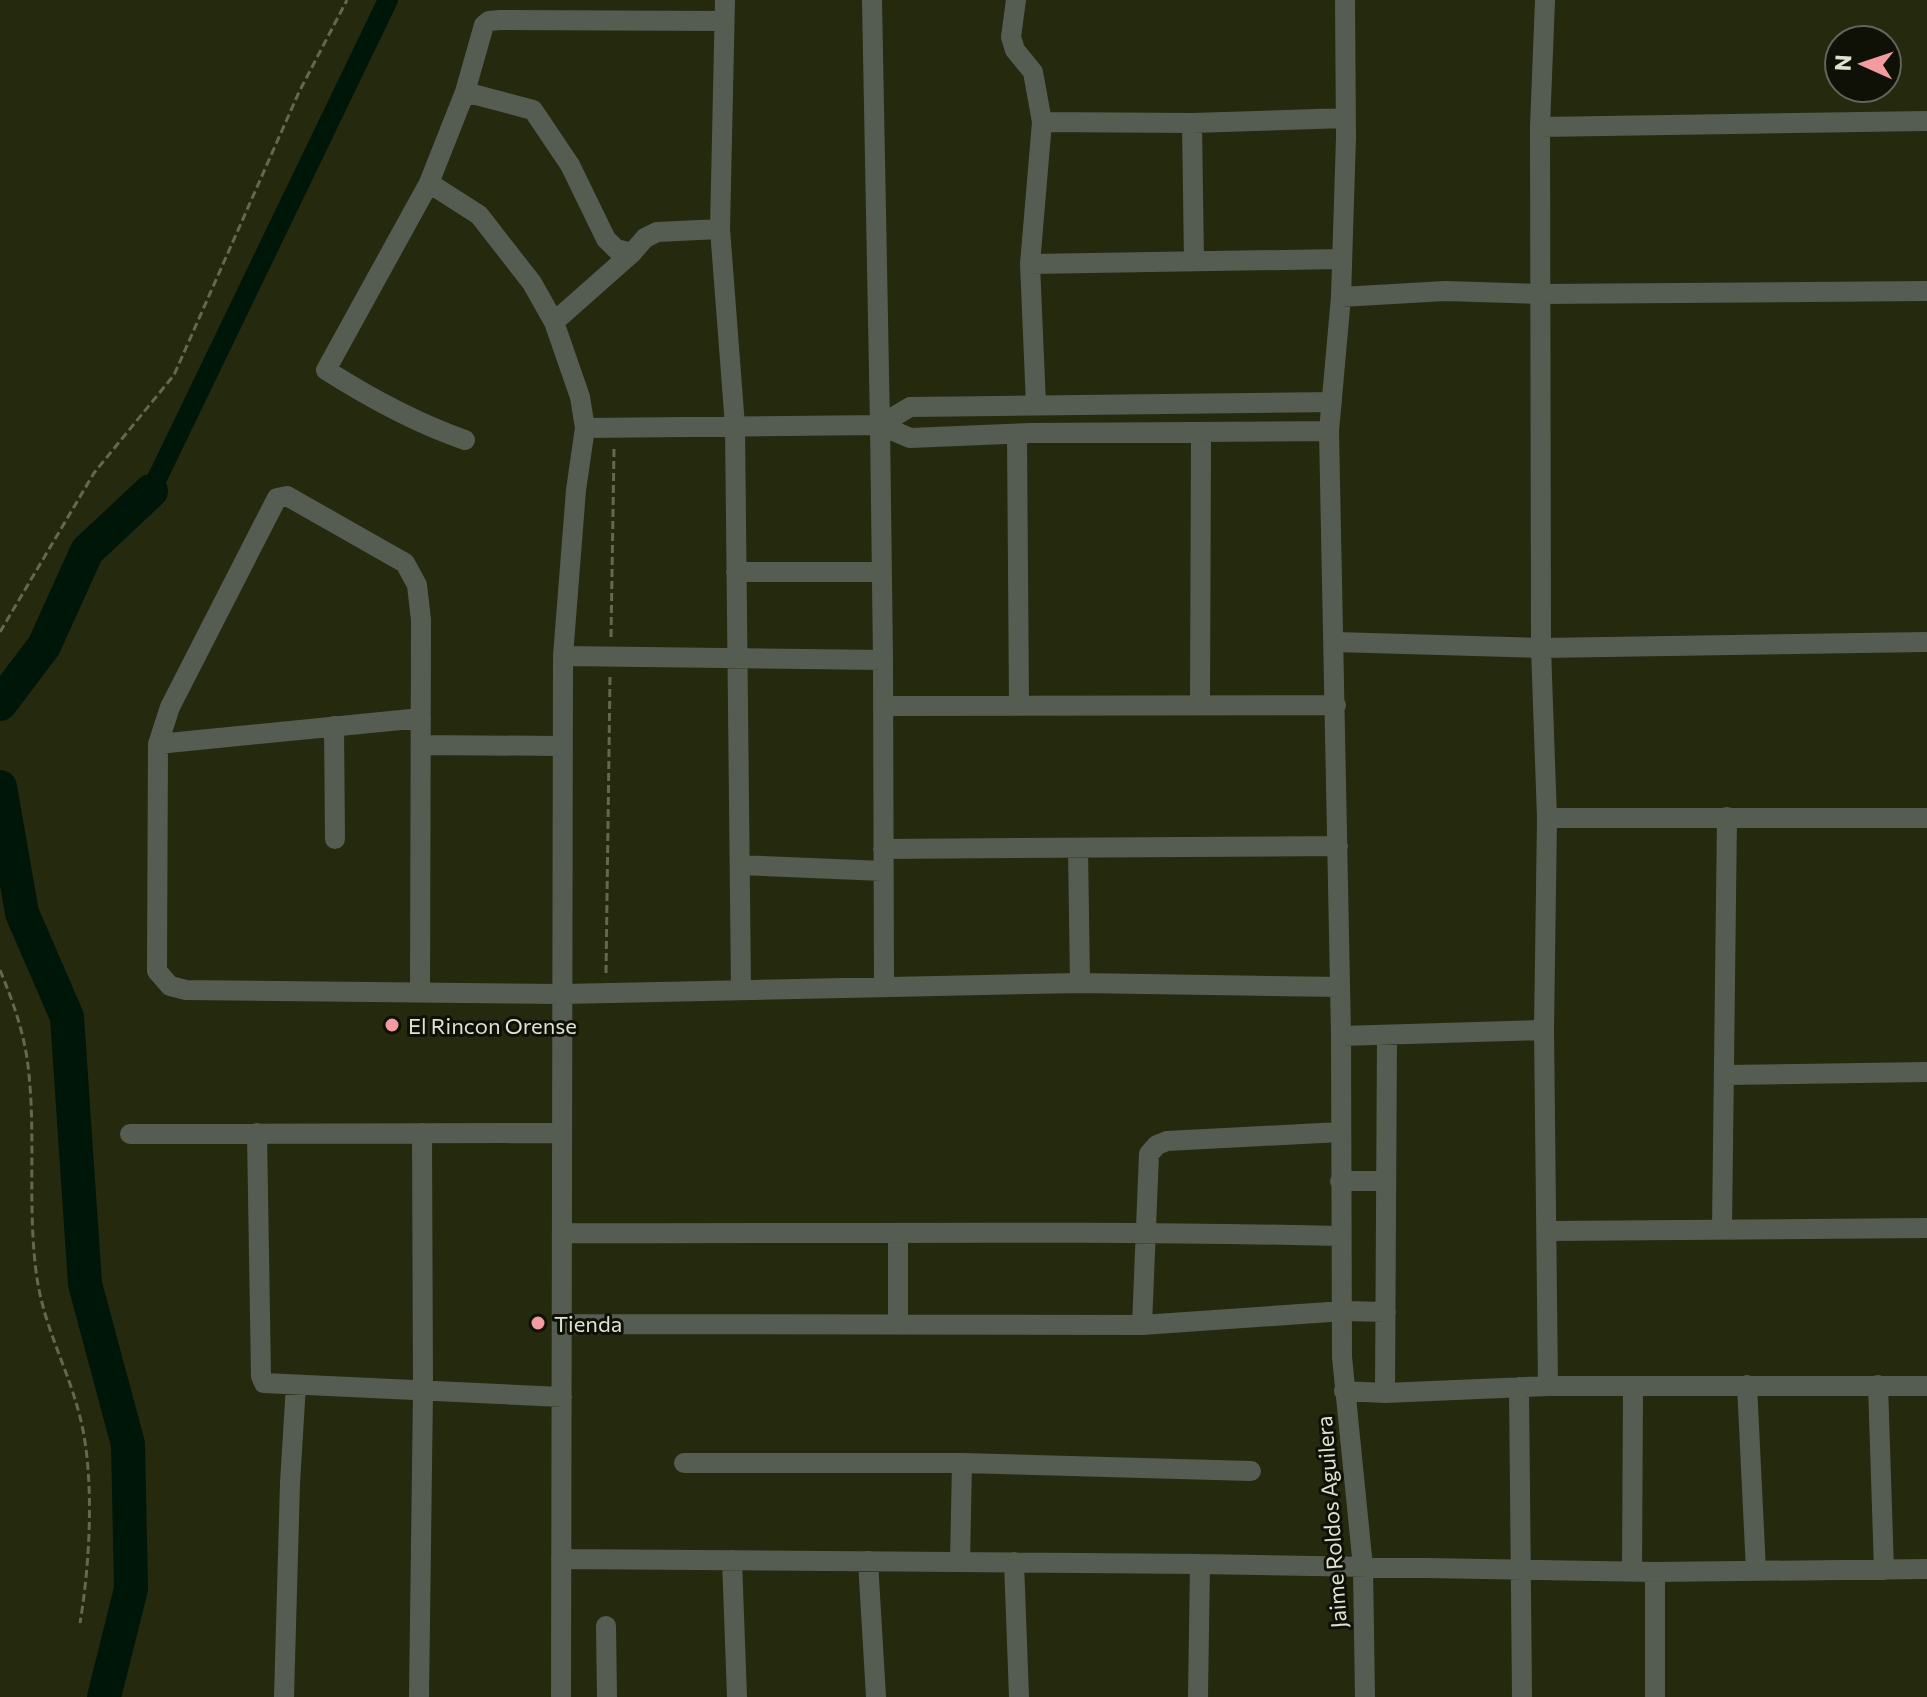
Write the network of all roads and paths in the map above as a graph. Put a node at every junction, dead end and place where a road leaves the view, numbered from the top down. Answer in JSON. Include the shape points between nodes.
{"nodes":[{"id":1,"x":347,"y":0,"type":"edge"},
{"id":2,"x":725,"y":0,"type":"edge"},
{"id":3,"x":872,"y":0,"type":"edge"},
{"id":4,"x":1016,"y":0,"type":"edge"},
{"id":5,"x":1345,"y":0,"type":"edge"},
{"id":6,"x":1545,"y":0,"type":"edge"},
{"id":7,"x":723,"y":21,"type":"junction"},
{"id":8,"x":465,"y":92,"type":"junction"},
{"id":9,"x":1346,"y":118,"type":"junction"},
{"id":10,"x":1927,"y":121,"type":"edge"},
{"id":11,"x":1042,"y":122,"type":"junction"},
{"id":12,"x":1192,"y":123,"type":"junction"},
{"id":13,"x":1540,"y":127,"type":"junction"},
{"id":14,"x":429,"y":183,"type":"junction"},
{"id":15,"x":720,"y":229,"type":"junction"},
{"id":16,"x":632,"y":253,"type":"junction"},
{"id":17,"x":1342,"y":259,"type":"junction"},
{"id":18,"x":1194,"y":261,"type":"junction"},
{"id":19,"x":1030,"y":264,"type":"junction"},
{"id":20,"x":1927,"y":291,"type":"edge"},
{"id":21,"x":1541,"y":294,"type":"junction"},
{"id":22,"x":1341,"y":297,"type":"junction"},
{"id":23,"x":554,"y":322,"type":"junction"},
{"id":24,"x":1332,"y":402,"type":"junction"},
{"id":25,"x":1036,"y":405,"type":"junction"},
{"id":26,"x":880,"y":425,"type":"junction"},
{"id":27,"x":735,"y":426,"type":"junction"},
{"id":28,"x":585,"y":428,"type":"junction"},
{"id":29,"x":615,"y":428,"type":"junction"},
{"id":30,"x":1329,"y":431,"type":"junction"},
{"id":31,"x":1201,"y":433,"type":"junction"},
{"id":32,"x":1017,"y":435,"type":"junction"},
{"id":33,"x":465,"y":440,"type":"dead end"},
{"id":34,"x":736,"y":572,"type":"junction"},
{"id":35,"x":882,"y":572,"type":"junction"},
{"id":36,"x":0,"y":632,"type":"edge"},
{"id":37,"x":1335,"y":642,"type":"junction"},
{"id":38,"x":1927,"y":642,"type":"edge"},
{"id":39,"x":1541,"y":648,"type":"junction"},
{"id":40,"x":563,"y":656,"type":"junction"},
{"id":41,"x":611,"y":657,"type":"junction"},
{"id":42,"x":737,"y":658,"type":"junction"},
{"id":43,"x":883,"y":660,"type":"junction"},
{"id":44,"x":1019,"y":705,"type":"junction"},
{"id":45,"x":1200,"y":705,"type":"junction"},
{"id":46,"x":1336,"y":705,"type":"junction"},
{"id":47,"x":883,"y":706,"type":"junction"},
{"id":48,"x":421,"y":718,"type":"junction"},
{"id":49,"x":334,"y":726,"type":"junction"},
{"id":50,"x":158,"y":744,"type":"junction"},
{"id":51,"x":421,"y":745,"type":"junction"},
{"id":52,"x":563,"y":746,"type":"junction"},
{"id":53,"x":1727,"y":817,"type":"junction"},
{"id":54,"x":1547,"y":818,"type":"junction"},
{"id":55,"x":1927,"y":818,"type":"edge"},
{"id":56,"x":335,"y":839,"type":"dead end"},
{"id":57,"x":1338,"y":846,"type":"junction"},
{"id":58,"x":1078,"y":848,"type":"junction"},
{"id":59,"x":883,"y":849,"type":"junction"},
{"id":60,"x":740,"y":865,"type":"junction"},
{"id":61,"x":883,"y":871,"type":"junction"},
{"id":62,"x":0,"y":970,"type":"edge"},
{"id":63,"x":1080,"y":983,"type":"junction"},
{"id":64,"x":884,"y":987,"type":"junction"},
{"id":65,"x":1340,"y":987,"type":"junction"},
{"id":66,"x":741,"y":990,"type":"junction"},
{"id":67,"x":420,"y":993,"type":"junction"},
{"id":68,"x":605,"y":993,"type":"junction"},
{"id":69,"x":563,"y":994,"type":"junction"},
{"id":70,"x":1544,"y":1030,"type":"junction"},
{"id":71,"x":1387,"y":1035,"type":"junction"},
{"id":72,"x":1341,"y":1036,"type":"junction"},
{"id":73,"x":1927,"y":1072,"type":"edge"},
{"id":74,"x":1724,"y":1075,"type":"junction"},
{"id":75,"x":1340,"y":1132,"type":"junction"},
{"id":76,"x":257,"y":1133,"type":"junction"},
{"id":77,"x":422,"y":1133,"type":"junction"},
{"id":78,"x":562,"y":1133,"type":"junction"},
{"id":79,"x":130,"y":1134,"type":"dead end"},
{"id":80,"x":1340,"y":1181,"type":"junction"},
{"id":81,"x":1386,"y":1181,"type":"junction"},
{"id":82,"x":1927,"y":1228,"type":"edge"},
{"id":83,"x":1722,"y":1229,"type":"junction"},
{"id":84,"x":1548,"y":1231,"type":"junction"},
{"id":85,"x":1145,"y":1232,"type":"junction"},
{"id":86,"x":562,"y":1233,"type":"junction"},
{"id":87,"x":898,"y":1234,"type":"junction"},
{"id":88,"x":1341,"y":1236,"type":"junction"},
{"id":89,"x":1344,"y":1311,"type":"junction"},
{"id":90,"x":1386,"y":1312,"type":"junction"},
{"id":91,"x":562,"y":1324,"type":"junction"},
{"id":92,"x":898,"y":1325,"type":"junction"},
{"id":93,"x":1142,"y":1325,"type":"junction"},
{"id":94,"x":296,"y":1385,"type":"junction"},
{"id":95,"x":1747,"y":1385,"type":"junction"},
{"id":96,"x":1878,"y":1385,"type":"junction"},
{"id":97,"x":1548,"y":1386,"type":"junction"},
{"id":98,"x":1633,"y":1386,"type":"junction"},
{"id":99,"x":1927,"y":1386,"type":"edge"},
{"id":100,"x":1519,"y":1387,"type":"junction"},
{"id":101,"x":423,"y":1391,"type":"junction"},
{"id":102,"x":1344,"y":1391,"type":"junction"},
{"id":103,"x":1385,"y":1393,"type":"junction"},
{"id":104,"x":562,"y":1397,"type":"junction"},
{"id":105,"x":684,"y":1463,"type":"dead end"},
{"id":106,"x":962,"y":1463,"type":"junction"},
{"id":107,"x":1251,"y":1471,"type":"dead end"},
{"id":108,"x":561,"y":1559,"type":"junction"},
{"id":109,"x":732,"y":1560,"type":"junction"},
{"id":110,"x":868,"y":1561,"type":"junction"},
{"id":111,"x":960,"y":1562,"type":"junction"},
{"id":112,"x":1014,"y":1562,"type":"junction"},
{"id":113,"x":1200,"y":1564,"type":"junction"},
{"id":114,"x":1363,"y":1567,"type":"junction"},
{"id":115,"x":1520,"y":1569,"type":"junction"},
{"id":116,"x":1927,"y":1569,"type":"edge"},
{"id":117,"x":1884,"y":1570,"type":"junction"},
{"id":118,"x":1756,"y":1571,"type":"junction"},
{"id":119,"x":1632,"y":1572,"type":"junction"},
{"id":120,"x":1655,"y":1572,"type":"junction"},
{"id":121,"x":80,"y":1623,"type":"dead end"},
{"id":122,"x":606,"y":1626,"type":"dead end"},
{"id":123,"x":284,"y":1697,"type":"edge"},
{"id":124,"x":419,"y":1697,"type":"edge"},
{"id":125,"x":561,"y":1697,"type":"edge"},
{"id":126,"x":607,"y":1697,"type":"edge"},
{"id":127,"x":737,"y":1697,"type":"edge"},
{"id":128,"x":876,"y":1697,"type":"edge"},
{"id":129,"x":1019,"y":1697,"type":"edge"},
{"id":130,"x":1198,"y":1697,"type":"edge"},
{"id":131,"x":1365,"y":1697,"type":"edge"},
{"id":132,"x":1522,"y":1697,"type":"edge"},
{"id":133,"x":1655,"y":1697,"type":"edge"}],
"edges":[{"from":1,"to":36,"type":"path","via":[[299,92],[174,375],[94,473]]},
{"from":2,"to":7,"type":"street"},
{"from":3,"to":26,"type":"street"},
{"from":4,"to":11,"type":"street","via":[[1011,37],[1033,72]]},
{"from":5,"to":9,"type":"street","name":"Jaime Roldos Aguilera"},
{"from":6,"to":13,"type":"street"},
{"from":7,"to":8,"type":"street","via":[[489,21]]},
{"from":7,"to":15,"type":"street"},
{"from":8,"to":14,"type":"street"},
{"from":8,"to":16,"type":"street","via":[[533,110],[570,165],[606,239],[616,249]]},
{"from":9,"to":12,"type":"street"},
{"from":9,"to":17,"type":"street","name":"Jaime Roldos Aguilera"},
{"from":10,"to":13,"type":"street"},
{"from":11,"to":12,"type":"street"},
{"from":11,"to":19,"type":"street"},
{"from":12,"to":18,"type":"street"},
{"from":13,"to":21,"type":"street"},
{"from":14,"to":23,"type":"street","via":[[479,215],[532,283]]},
{"from":14,"to":33,"type":"street","via":[[326,370],[360,392]]},
{"from":15,"to":16,"type":"street","via":[[657,232]]},
{"from":15,"to":27,"type":"street"},
{"from":16,"to":23,"type":"street"},
{"from":17,"to":18,"type":"street"},
{"from":17,"to":22,"type":"street","name":"Jaime Roldos Aguilera"},
{"from":18,"to":19,"type":"street"},
{"from":19,"to":25,"type":"street"},
{"from":20,"to":21,"type":"street"},
{"from":21,"to":22,"type":"street","via":[[1445,291]]},
{"from":21,"to":39,"type":"street"},
{"from":22,"to":24,"type":"street","name":"Jaime Roldos Aguilera"},
{"from":23,"to":28,"type":"street"},
{"from":24,"to":25,"type":"street"},
{"from":24,"to":30,"type":"street","name":"Jaime Roldos Aguilera"},
{"from":25,"to":26,"type":"street","via":[[910,407]]},
{"from":26,"to":27,"type":"street"},
{"from":26,"to":32,"type":"street","via":[[910,438]]},
{"from":26,"to":35,"type":"street"},
{"from":27,"to":29,"type":"street"},
{"from":27,"to":34,"type":"street"},
{"from":28,"to":29,"type":"street"},
{"from":28,"to":40,"type":"street"},
{"from":29,"to":41,"type":"path"},
{"from":30,"to":31,"type":"street"},
{"from":30,"to":37,"type":"street","name":"Jaime Roldos Aguilera"},
{"from":31,"to":32,"type":"street"},
{"from":31,"to":45,"type":"street"},
{"from":32,"to":44,"type":"street"},
{"from":34,"to":35,"type":"street"},
{"from":34,"to":42,"type":"street"},
{"from":35,"to":43,"type":"street"},
{"from":37,"to":39,"type":"street"},
{"from":37,"to":46,"type":"street","name":"Jaime Roldos Aguilera"},
{"from":38,"to":39,"type":"street"},
{"from":39,"to":54,"type":"street"},
{"from":40,"to":41,"type":"street"},
{"from":40,"to":52,"type":"street"},
{"from":41,"to":42,"type":"street"},
{"from":41,"to":68,"type":"path"},
{"from":42,"to":43,"type":"street"},
{"from":42,"to":60,"type":"street"},
{"from":43,"to":47,"type":"street"},
{"from":44,"to":45,"type":"street"},
{"from":44,"to":47,"type":"street"},
{"from":45,"to":46,"type":"street"},
{"from":46,"to":57,"type":"street","name":"Jaime Roldos Aguilera"},
{"from":47,"to":59,"type":"street"},
{"from":48,"to":49,"type":"street"},
{"from":48,"to":50,"type":"street","via":[[419,601],[405,563],[282,496],[170,707]]},
{"from":48,"to":51,"type":"street"},
{"from":49,"to":50,"type":"street"},
{"from":49,"to":56,"type":"street"},
{"from":50,"to":67,"type":"street","via":[[157,971],[170,986]]},
{"from":51,"to":52,"type":"street"},
{"from":51,"to":67,"type":"street"},
{"from":52,"to":69,"type":"street"},
{"from":53,"to":54,"type":"street"},
{"from":53,"to":55,"type":"street"},
{"from":53,"to":74,"type":"street"},
{"from":54,"to":70,"type":"street"},
{"from":57,"to":58,"type":"street"},
{"from":57,"to":65,"type":"street","name":"Jaime Roldos Aguilera"},
{"from":58,"to":59,"type":"street"},
{"from":58,"to":63,"type":"street"},
{"from":59,"to":61,"type":"street"},
{"from":60,"to":61,"type":"street"},
{"from":60,"to":66,"type":"street"},
{"from":61,"to":64,"type":"street"},
{"from":62,"to":121,"type":"path","via":[[27,1056],[40,1301],[84,1434],[88,1465]]},
{"from":63,"to":64,"type":"street"},
{"from":63,"to":65,"type":"street"},
{"from":64,"to":66,"type":"street"},
{"from":65,"to":72,"type":"street","name":"Jaime Roldos Aguilera"},
{"from":66,"to":68,"type":"street"},
{"from":67,"to":69,"type":"street"},
{"from":68,"to":69,"type":"street"},
{"from":69,"to":78,"type":"street"},
{"from":70,"to":71,"type":"street"},
{"from":70,"to":84,"type":"street"},
{"from":71,"to":72,"type":"street"},
{"from":71,"to":81,"type":"street"},
{"from":72,"to":75,"type":"street","name":"Jaime Roldos Aguilera"},
{"from":73,"to":74,"type":"street"},
{"from":74,"to":83,"type":"street"},
{"from":75,"to":80,"type":"street","name":"Jaime Roldos Aguilera"},
{"from":75,"to":85,"type":"street","via":[[1157,1145],[1149,1154]]},
{"from":76,"to":77,"type":"street"},
{"from":76,"to":79,"type":"street"},
{"from":76,"to":94,"type":"street","via":[[261,1380]]},
{"from":77,"to":78,"type":"street"},
{"from":77,"to":101,"type":"street"},
{"from":78,"to":86,"type":"street"},
{"from":80,"to":81,"type":"street"},
{"from":80,"to":88,"type":"street","name":"Jaime Roldos Aguilera"},
{"from":81,"to":90,"type":"street"},
{"from":82,"to":83,"type":"street"},
{"from":83,"to":84,"type":"street"},
{"from":84,"to":97,"type":"street"},
{"from":85,"to":87,"type":"street"},
{"from":85,"to":88,"type":"street"},
{"from":85,"to":93,"type":"street"},
{"from":86,"to":87,"type":"street"},
{"from":86,"to":91,"type":"street"},
{"from":87,"to":92,"type":"street"},
{"from":88,"to":89,"type":"street","name":"Jaime Roldos Aguilera"},
{"from":89,"to":90,"type":"street"},
{"from":89,"to":93,"type":"street"},
{"from":89,"to":102,"type":"street","name":"Jaime Roldos Aguilera"},
{"from":90,"to":103,"type":"street"},
{"from":91,"to":92,"type":"street"},
{"from":91,"to":104,"type":"street"},
{"from":92,"to":93,"type":"street"},
{"from":94,"to":101,"type":"street"},
{"from":94,"to":123,"type":"street"},
{"from":95,"to":96,"type":"street"},
{"from":95,"to":98,"type":"street"},
{"from":95,"to":118,"type":"street"},
{"from":96,"to":99,"type":"street"},
{"from":96,"to":117,"type":"street"},
{"from":97,"to":98,"type":"street"},
{"from":97,"to":100,"type":"street"},
{"from":98,"to":119,"type":"street"},
{"from":100,"to":103,"type":"street"},
{"from":100,"to":115,"type":"street"},
{"from":101,"to":104,"type":"street"},
{"from":101,"to":124,"type":"street"},
{"from":102,"to":103,"type":"street"},
{"from":102,"to":114,"type":"street","name":"Jaime Roldos Aguilera"},
{"from":104,"to":108,"type":"street"},
{"from":105,"to":106,"type":"street"},
{"from":106,"to":107,"type":"street"},
{"from":106,"to":111,"type":"street"},
{"from":108,"to":109,"type":"street"},
{"from":108,"to":125,"type":"street"},
{"from":109,"to":110,"type":"street"},
{"from":109,"to":127,"type":"street"},
{"from":110,"to":111,"type":"street"},
{"from":110,"to":128,"type":"street"},
{"from":111,"to":112,"type":"street"},
{"from":112,"to":113,"type":"street"},
{"from":112,"to":129,"type":"street"},
{"from":113,"to":114,"type":"street"},
{"from":113,"to":130,"type":"street"},
{"from":114,"to":115,"type":"street"},
{"from":114,"to":131,"type":"street","name":"Jaime Roldos Aguilera"},
{"from":115,"to":119,"type":"street"},
{"from":115,"to":132,"type":"street"},
{"from":116,"to":117,"type":"street"},
{"from":117,"to":118,"type":"street"},
{"from":118,"to":120,"type":"street"},
{"from":119,"to":120,"type":"street"},
{"from":120,"to":133,"type":"street"},
{"from":122,"to":126,"type":"street"}]}
